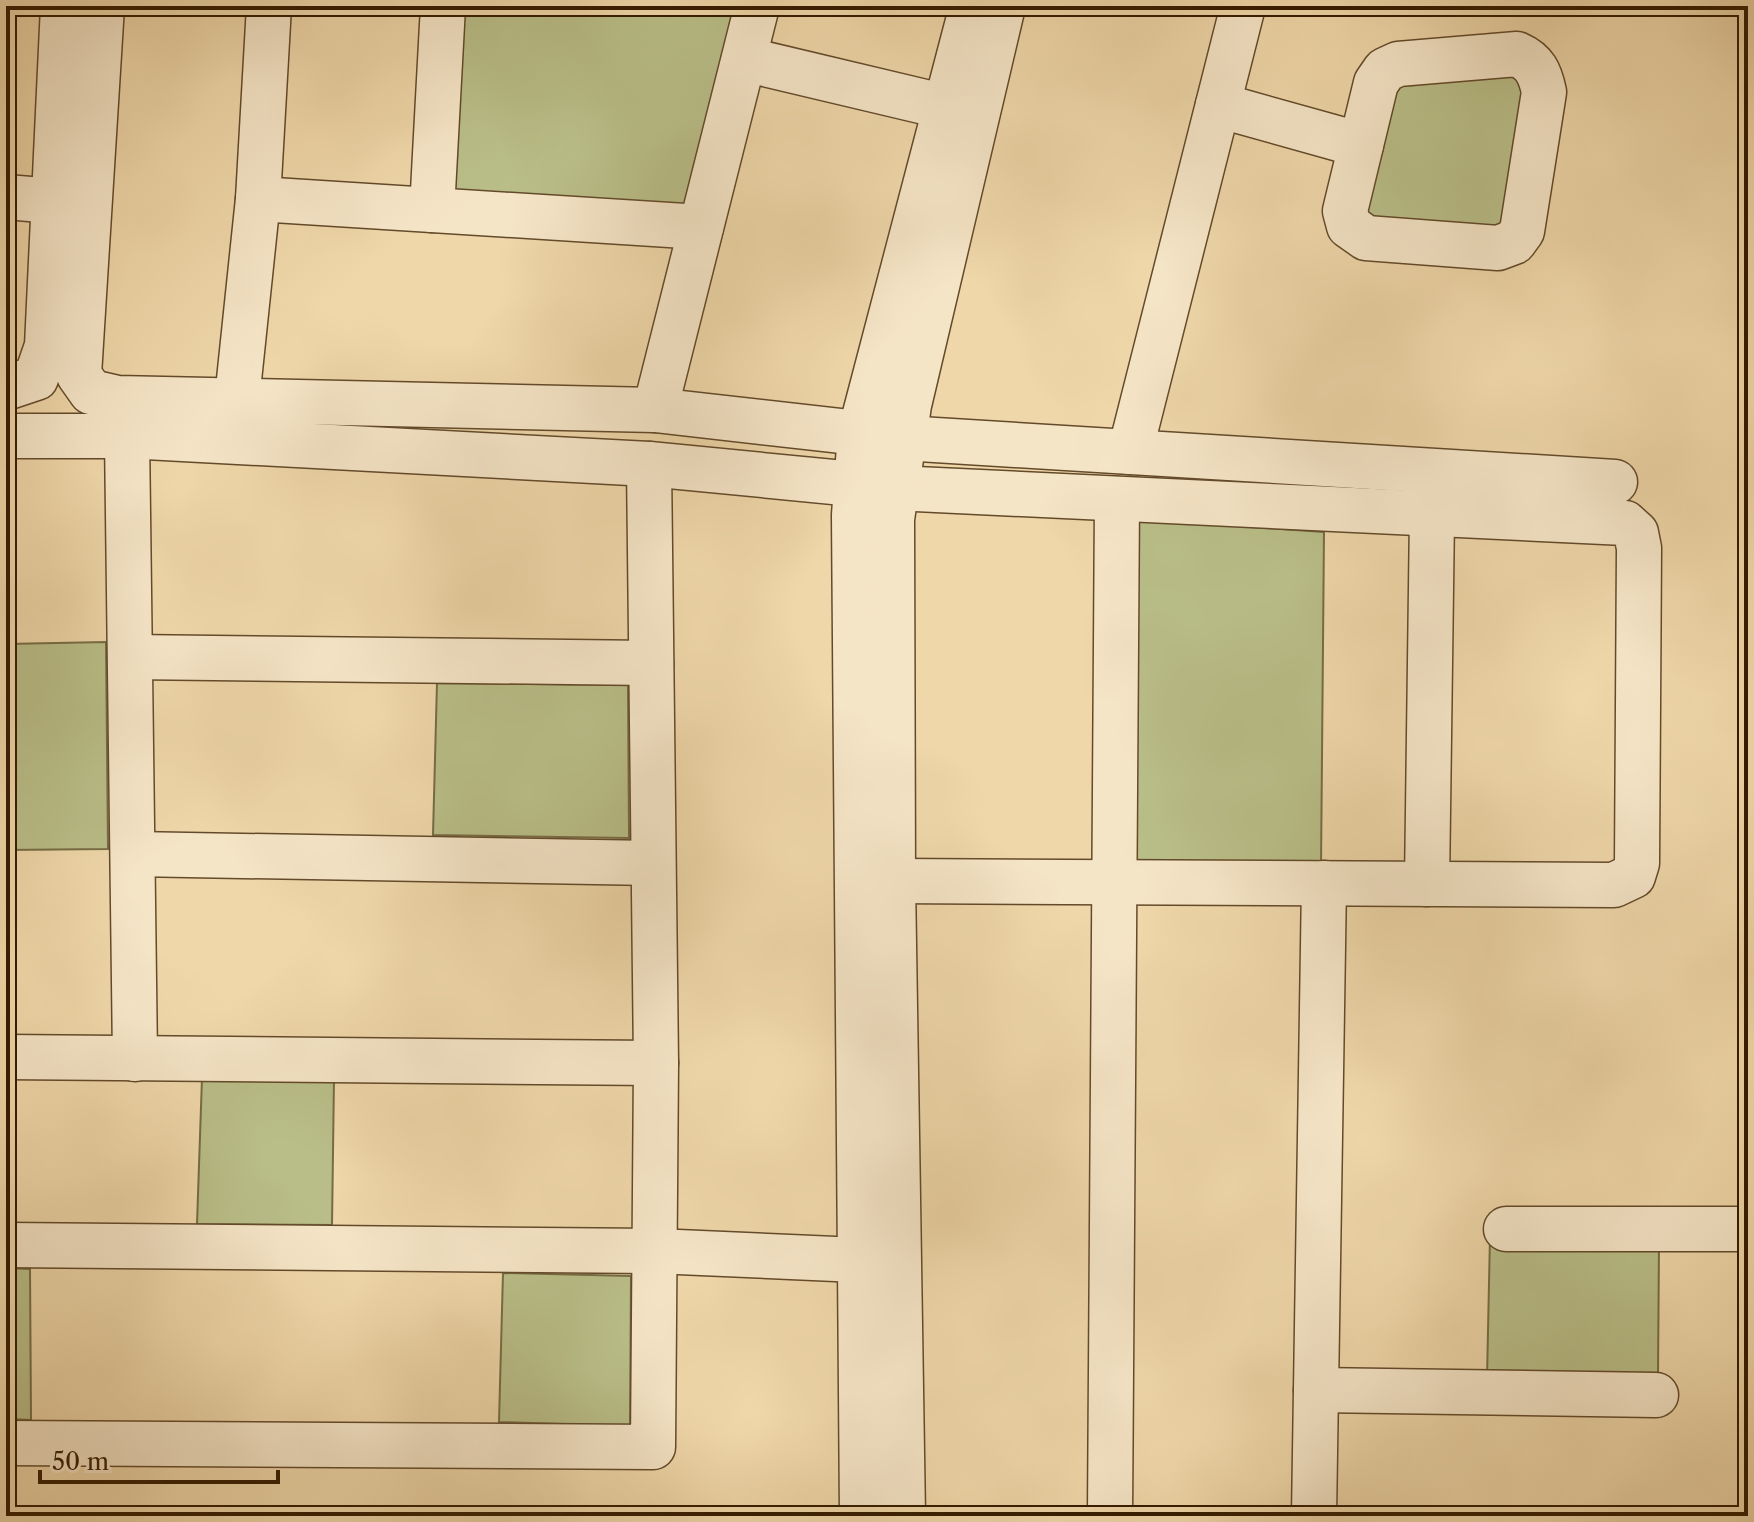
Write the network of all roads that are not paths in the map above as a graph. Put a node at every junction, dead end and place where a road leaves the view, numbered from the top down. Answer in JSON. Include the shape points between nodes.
{"nodes":[{"id":1,"x":63,"y":6,"type":"edge"},
{"id":2,"x":102,"y":6,"type":"edge"},
{"id":3,"x":269,"y":6,"type":"edge"},
{"id":4,"x":443,"y":6,"type":"edge"},
{"id":5,"x":757,"y":6,"type":"edge"},
{"id":6,"x":972,"y":6,"type":"edge"},
{"id":7,"x":1003,"y":6,"type":"edge"},
{"id":8,"x":1243,"y":6,"type":"edge"},
{"id":9,"x":744,"y":59,"type":"junction"},
{"id":10,"x":1218,"y":105,"type":"junction"},
{"id":11,"x":946,"y":107,"type":"junction"},
{"id":12,"x":1361,"y":145,"type":"junction"},
{"id":13,"x":6,"y":197,"type":"edge"},
{"id":14,"x":258,"y":199,"type":"junction"},
{"id":15,"x":54,"y":201,"type":"junction"},
{"id":16,"x":432,"y":210,"type":"junction"},
{"id":17,"x":701,"y":227,"type":"junction"},
{"id":18,"x":6,"y":388,"type":"edge"},
{"id":19,"x":237,"y":399,"type":"junction"},
{"id":20,"x":655,"y":410,"type":"junction"},
{"id":21,"x":860,"y":433,"type":"junction"},
{"id":22,"x":6,"y":436,"type":"edge"},
{"id":23,"x":127,"y":436,"type":"junction"},
{"id":24,"x":903,"y":438,"type":"junction"},
{"id":25,"x":1130,"y":452,"type":"junction"},
{"id":26,"x":649,"y":464,"type":"junction"},
{"id":27,"x":1615,"y":482,"type":"dead end"},
{"id":28,"x":875,"y":485,"type":"junction"},
{"id":29,"x":1117,"y":499,"type":"junction"},
{"id":30,"x":1432,"y":515,"type":"junction"},
{"id":31,"x":130,"y":657,"type":"junction"},
{"id":32,"x":651,"y":663,"type":"junction"},
{"id":33,"x":133,"y":854,"type":"junction"},
{"id":34,"x":653,"y":863,"type":"junction"},
{"id":35,"x":893,"y":881,"type":"junction"},
{"id":36,"x":1113,"y":882,"type":"junction"},
{"id":37,"x":1324,"y":883,"type":"junction"},
{"id":38,"x":1427,"y":884,"type":"junction"},
{"id":39,"x":6,"y":1057,"type":"edge"},
{"id":40,"x":135,"y":1059,"type":"junction"},
{"id":41,"x":656,"y":1063,"type":"junction"},
{"id":42,"x":1506,"y":1229,"type":"dead end"},
{"id":43,"x":1748,"y":1229,"type":"edge"},
{"id":44,"x":6,"y":1245,"type":"edge"},
{"id":45,"x":655,"y":1251,"type":"junction"},
{"id":46,"x":858,"y":1260,"type":"junction"},
{"id":47,"x":1316,"y":1390,"type":"junction"},
{"id":48,"x":1656,"y":1395,"type":"dead end"},
{"id":49,"x":6,"y":1443,"type":"edge"},
{"id":50,"x":862,"y":1516,"type":"edge"},
{"id":51,"x":903,"y":1516,"type":"edge"},
{"id":52,"x":1110,"y":1516,"type":"edge"},
{"id":53,"x":1314,"y":1516,"type":"edge"}],
"edges":[{"from":1,"to":15,"type":"street"},
{"from":2,"to":19,"type":"street","via":[[79,375],[91,392],[117,398]]},
{"from":3,"to":14,"type":"street"},
{"from":4,"to":16,"type":"street"},
{"from":5,"to":9,"type":"street"},
{"from":6,"to":11,"type":"street"},
{"from":7,"to":24,"type":"street"},
{"from":8,"to":10,"type":"street"},
{"from":9,"to":11,"type":"street"},
{"from":9,"to":17,"type":"street"},
{"from":10,"to":12,"type":"street"},
{"from":10,"to":25,"type":"street"},
{"from":11,"to":21,"type":"street"},
{"from":12,"to":12,"type":"street","via":[[1376,83],[1398,64],[1517,54],[1531,60],[1540,75],[1544,92],[1522,231],[1514,242],[1498,248],[1366,238],[1349,226],[1345,211]]},
{"from":13,"to":15,"type":"street"},
{"from":14,"to":16,"type":"street"},
{"from":14,"to":19,"type":"street"},
{"from":15,"to":18,"type":"street","via":[[47,346],[36,378]]},
{"from":16,"to":17,"type":"street"},
{"from":17,"to":20,"type":"street"},
{"from":19,"to":20,"type":"street"},
{"from":20,"to":21,"type":"street"},
{"from":21,"to":24,"type":"street"},
{"from":21,"to":28,"type":"street"},
{"from":22,"to":23,"type":"street"},
{"from":23,"to":26,"type":"street"},
{"from":23,"to":31,"type":"street"},
{"from":24,"to":25,"type":"street"},
{"from":24,"to":28,"type":"street"},
{"from":25,"to":27,"type":"street"},
{"from":26,"to":28,"type":"street"},
{"from":26,"to":32,"type":"street"},
{"from":28,"to":29,"type":"street"},
{"from":28,"to":35,"type":"street","via":[[892,519]]},
{"from":28,"to":46,"type":"street"},
{"from":29,"to":30,"type":"street"},
{"from":29,"to":36,"type":"street"},
{"from":30,"to":38,"type":"street"},
{"from":30,"to":38,"type":"street","via":[[1625,523],[1636,533],[1637,863],[1633,876],[1614,885]]},
{"from":31,"to":32,"type":"street"},
{"from":31,"to":33,"type":"street"},
{"from":32,"to":34,"type":"street"},
{"from":33,"to":34,"type":"street"},
{"from":33,"to":40,"type":"street"},
{"from":34,"to":41,"type":"street"},
{"from":35,"to":36,"type":"street"},
{"from":35,"to":51,"type":"street"},
{"from":36,"to":37,"type":"street"},
{"from":36,"to":52,"type":"street"},
{"from":37,"to":38,"type":"street"},
{"from":37,"to":47,"type":"street"},
{"from":39,"to":40,"type":"street"},
{"from":40,"to":41,"type":"street"},
{"from":41,"to":45,"type":"street"},
{"from":42,"to":43,"type":"street"},
{"from":44,"to":45,"type":"street"},
{"from":45,"to":46,"type":"street"},
{"from":45,"to":49,"type":"street","via":[[653,1447]]},
{"from":46,"to":50,"type":"street"},
{"from":47,"to":48,"type":"street"},
{"from":47,"to":53,"type":"street"}]}
